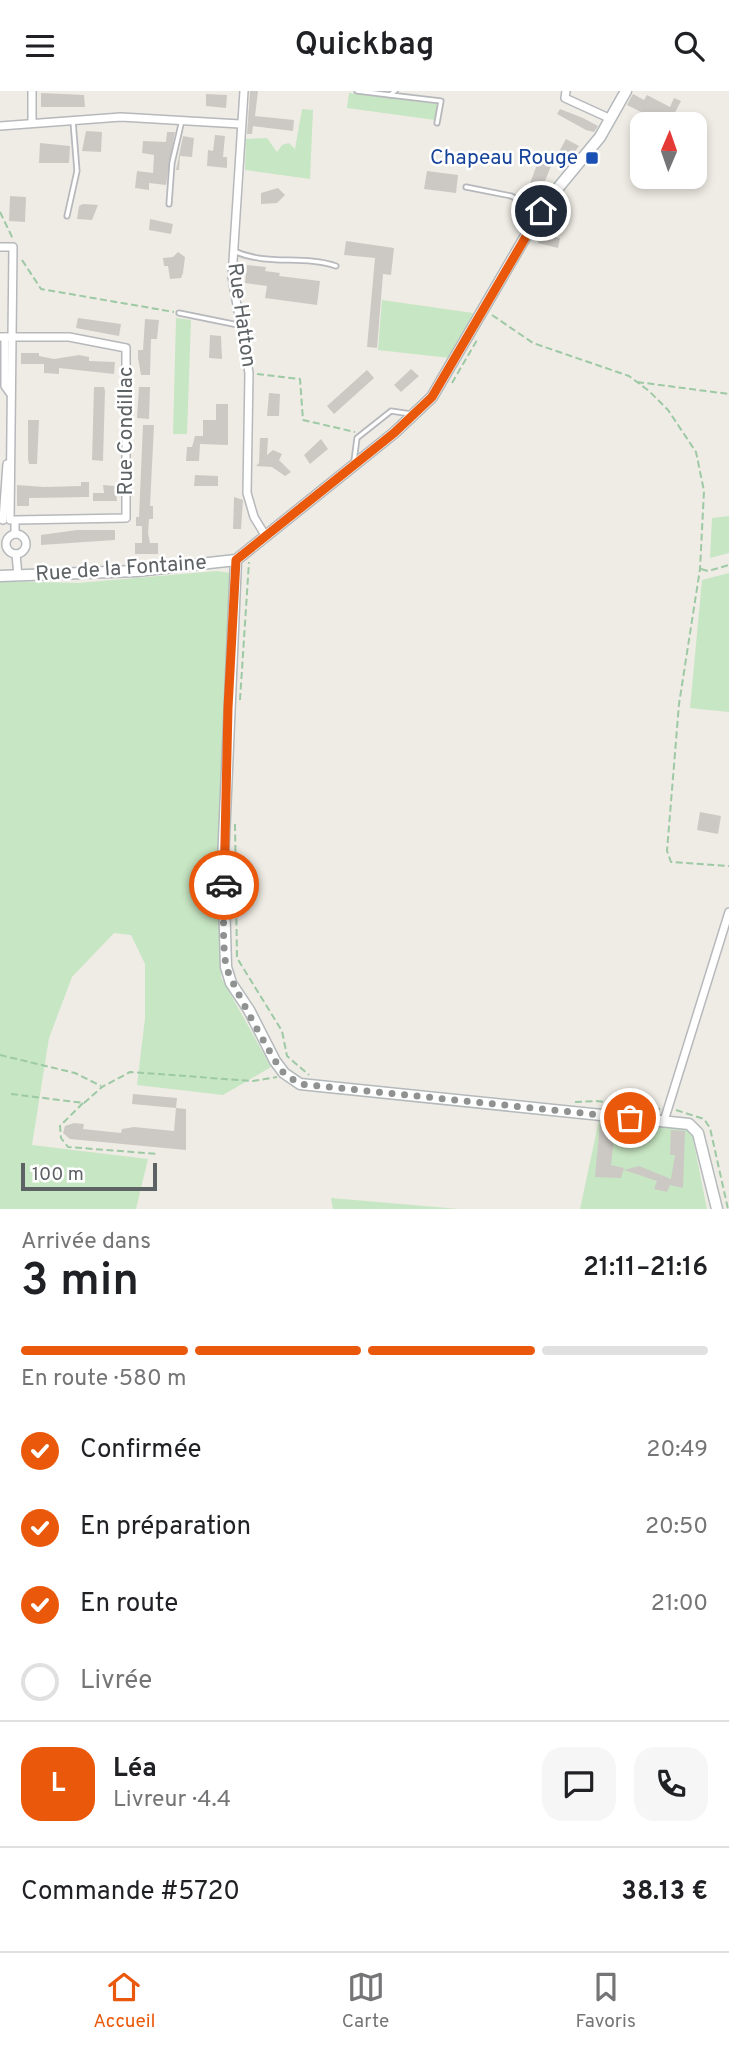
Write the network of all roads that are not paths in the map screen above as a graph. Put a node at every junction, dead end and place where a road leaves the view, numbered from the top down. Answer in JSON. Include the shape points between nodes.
{"nodes":[{"id":1,"x":32,"y":91,"type":"edge"},
{"id":2,"x":244,"y":91,"type":"edge"},
{"id":3,"x":357,"y":91,"type":"edge"},
{"id":4,"x":566,"y":91,"type":"edge"},
{"id":5,"x":626,"y":91,"type":"edge"},
{"id":6,"x":392,"y":93,"type":"edge"},
{"id":7,"x":611,"y":119,"type":"junction"},
{"id":8,"x":73,"y":120,"type":"junction"},
{"id":9,"x":182,"y":120,"type":"junction"},
{"id":10,"x":32,"y":123,"type":"junction"},
{"id":11,"x":437,"y":123,"type":"dead end"},
{"id":12,"x":240,"y":124,"type":"junction"},
{"id":13,"x":0,"y":125,"type":"edge"},
{"id":14,"x":466,"y":187,"type":"dead end"},
{"id":15,"x":169,"y":204,"type":"dead end"},
{"id":16,"x":541,"y":211,"type":"junction"},
{"id":17,"x":67,"y":216,"type":"dead end"},
{"id":18,"x":0,"y":247,"type":"edge"},
{"id":19,"x":232,"y":250,"type":"junction"},
{"id":20,"x":336,"y":266,"type":"dead end"},
{"id":21,"x":178,"y":313,"type":"road end"},
{"id":22,"x":238,"y":325,"type":"junction"},
{"id":23,"x":6,"y":337,"type":"edge"},
{"id":24,"x":415,"y":415,"type":"junction"},
{"id":25,"x":354,"y":463,"type":"junction"},
{"id":26,"x":7,"y":520,"type":"edge"},
{"id":27,"x":15,"y":534,"type":"junction"},
{"id":28,"x":265,"y":535,"type":"junction"},
{"id":29,"x":16,"y":555,"type":"junction"},
{"id":30,"x":236,"y":560,"type":"junction"},
{"id":31,"x":0,"y":576,"type":"edge"},
{"id":32,"x":18,"y":576,"type":"junction"},
{"id":33,"x":729,"y":912,"type":"edge"},
{"id":34,"x":664,"y":1121,"type":"junction"},
{"id":35,"x":718,"y":1209,"type":"edge"}],
"edges":[{"from":1,"to":10,"type":"street"},
{"from":2,"to":12,"type":"street","name":"Rue Hatton"},
{"from":3,"to":6,"type":"lane"},
{"from":4,"to":7,"type":"street","via":[[565,98]]},
{"from":5,"to":7,"type":"street","name":"Rue de la Fontaine"},
{"from":6,"to":11,"type":"lane","via":[[441,101]]},
{"from":7,"to":16,"type":"street","name":"Rue de la Fontaine"},
{"from":8,"to":9,"type":"street"},
{"from":8,"to":10,"type":"street"},
{"from":8,"to":17,"type":"lane","via":[[77,171]]},
{"from":9,"to":12,"type":"street"},
{"from":9,"to":15,"type":"lane"},
{"from":10,"to":13,"type":"street"},
{"from":12,"to":19,"type":"street","name":"Rue Hatton"},
{"from":14,"to":16,"type":"lane","via":[[510,196]]},
{"from":16,"to":24,"type":"street","name":"Rue de la Fontaine","via":[[443,382]]},
{"from":18,"to":23,"type":"street","via":[[13,247]]},
{"from":19,"to":20,"type":"lane","via":[[267,260]]},
{"from":19,"to":22,"type":"street","name":"Rue Hatton"},
{"from":21,"to":22,"type":"lane"},
{"from":22,"to":28,"type":"street","name":"Rue Hatton","via":[[249,373],[247,493]]},
{"from":23,"to":26,"type":"street","via":[[5,386],[10,393]]},
{"from":23,"to":26,"type":"street","name":"Rue Condillac","via":[[69,337],[126,348],[126,518]]},
{"from":24,"to":25,"type":"street","name":"Rue de la Fontaine"},
{"from":24,"to":25,"type":"lane","via":[[391,411],[357,438]]},
{"from":25,"to":28,"type":"street","name":"Rue de la Fontaine"},
{"from":26,"to":27,"type":"street"},
{"from":27,"to":29,"type":"street","via":[[6,543],[7,550]]},
{"from":27,"to":29,"type":"street","via":[[26,544]]},
{"from":28,"to":30,"type":"street","name":"Rue de la Fontaine"},
{"from":29,"to":32,"type":"street","name":"Rue de la Fontaine"},
{"from":30,"to":32,"type":"street","name":"Rue de la Fontaine","via":[[137,571]]},
{"from":30,"to":34,"type":"street","via":[[224,840],[226,967],[284,1073],[300,1084],[359,1092]]},
{"from":31,"to":32,"type":"street","name":"Rue de la Fontaine"},
{"from":33,"to":34,"type":"street"},
{"from":34,"to":35,"type":"street","via":[[689,1124],[698,1133]]}]}
